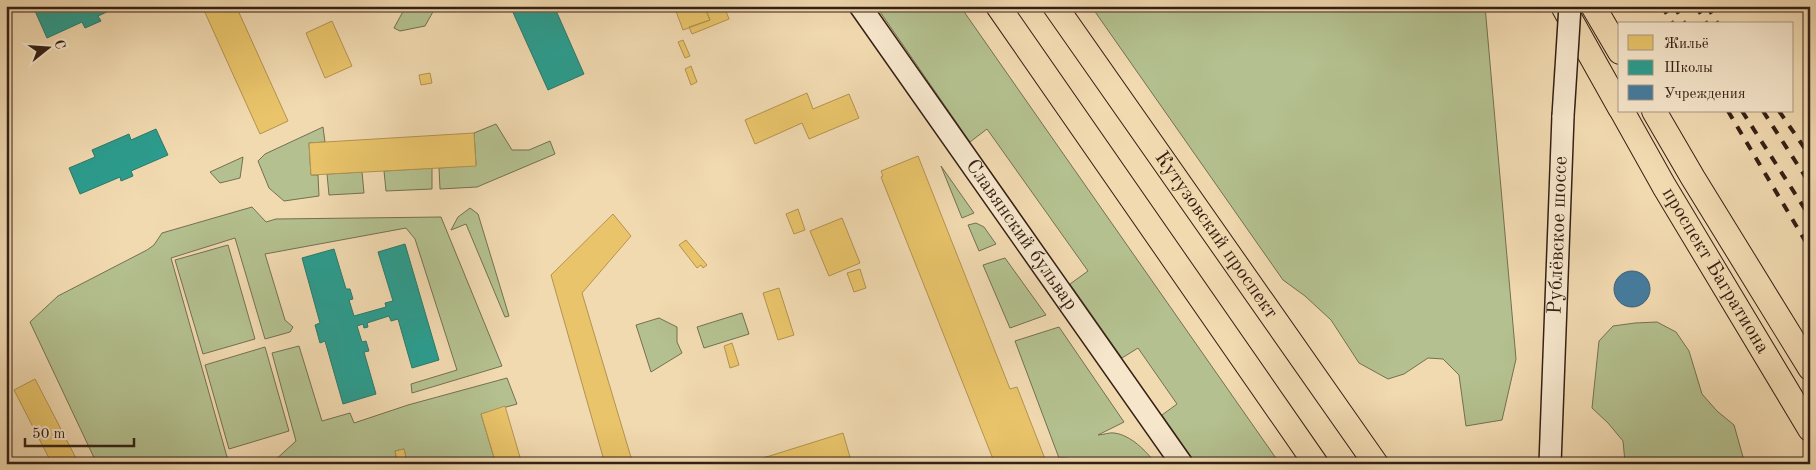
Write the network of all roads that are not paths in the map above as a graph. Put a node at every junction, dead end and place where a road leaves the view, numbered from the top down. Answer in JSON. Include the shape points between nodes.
{"nodes":[{"id":1,"x":860,"y":6,"type":"edge"},
{"id":2,"x":998,"y":6,"type":"edge"},
{"id":3,"x":1055,"y":6,"type":"edge"},
{"id":4,"x":1564,"y":6,"type":"edge"},
{"id":5,"x":1570,"y":6,"type":"edge"},
{"id":6,"x":1593,"y":6,"type":"edge"},
{"id":7,"x":1568,"y":33,"type":"junction"},
{"id":8,"x":1618,"y":49,"type":"edge"},
{"id":9,"x":1618,"y":105,"type":"edge"},
{"id":10,"x":1622,"y":112,"type":"edge"},
{"id":11,"x":1655,"y":112,"type":"edge"},
{"id":12,"x":1810,"y":368,"type":"edge"},
{"id":13,"x":1810,"y":429,"type":"edge"},
{"id":14,"x":1182,"y":464,"type":"edge"},
{"id":15,"x":1316,"y":464,"type":"edge"},
{"id":16,"x":1376,"y":464,"type":"edge"},
{"id":17,"x":1550,"y":464,"type":"edge"}],
"edges":[{"from":1,"to":14,"type":"street","name":"Славянский бульвар"},
{"from":2,"to":15,"type":"main road"},
{"from":3,"to":16,"type":"main road","name":"Кутузовский проспект"},
{"from":4,"to":7,"type":"street","bridge":true},
{"from":4,"to":9,"type":"main road","name":"проспект Багратиона"},
{"from":5,"to":7,"type":"street","name":"Рублёвское шоссе","bridge":true},
{"from":6,"to":8,"type":"main road"},
{"from":7,"to":17,"type":"street","name":"Рублёвское шоссе","bridge":true},
{"from":10,"to":13,"type":"main road","name":"проспект Багратиона"},
{"from":11,"to":12,"type":"main road","name":"проспект Багратиона"}]}
